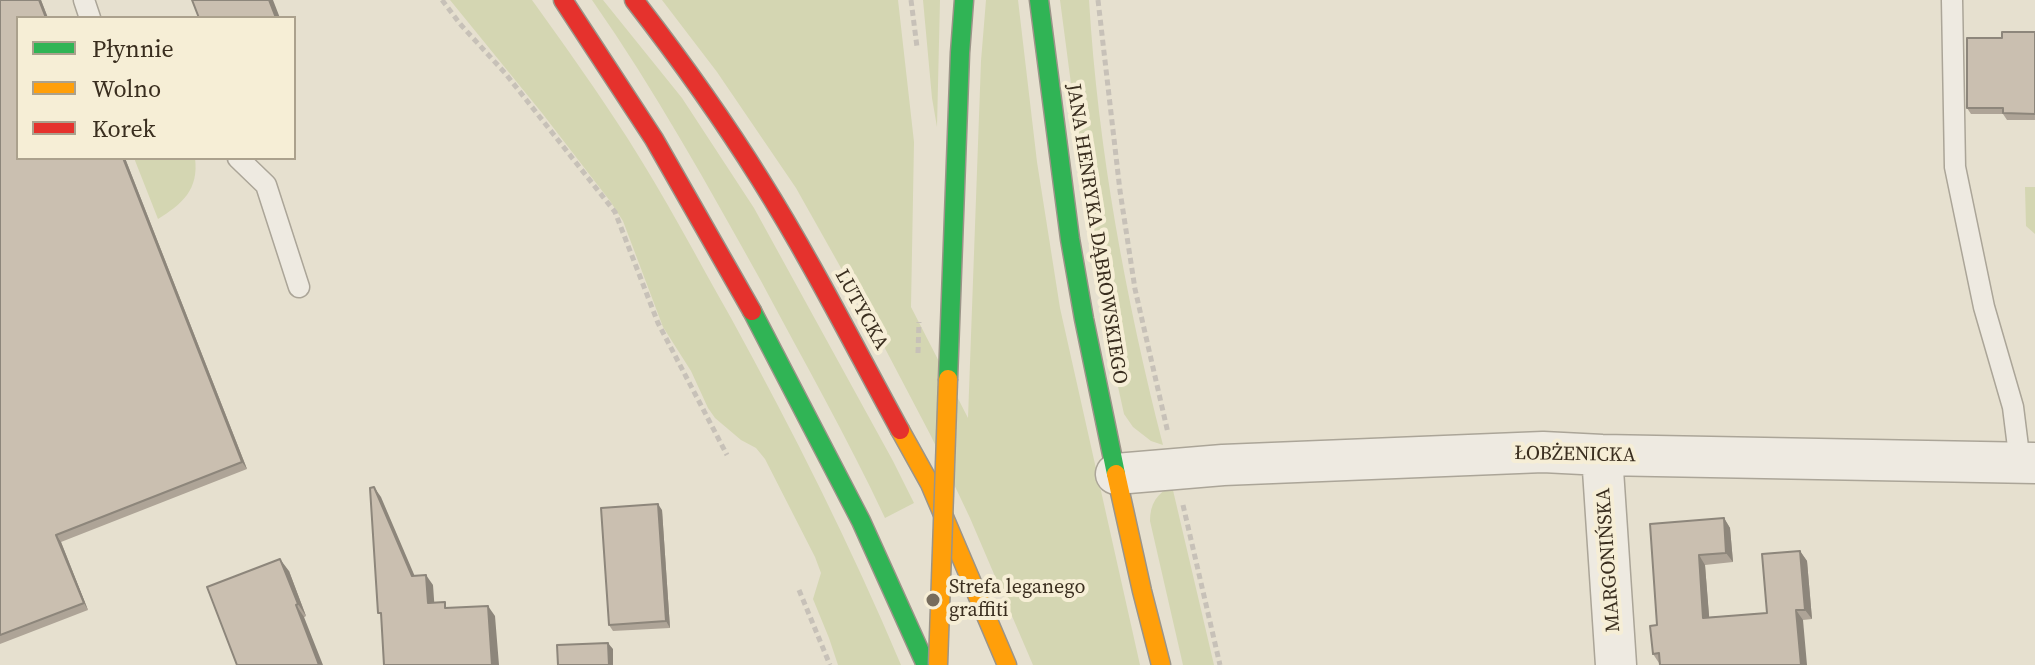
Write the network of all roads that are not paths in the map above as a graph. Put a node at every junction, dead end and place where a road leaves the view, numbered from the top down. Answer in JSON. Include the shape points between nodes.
{"nodes":[{"id":1,"x":563,"y":0,"type":"edge"},
{"id":2,"x":634,"y":0,"type":"edge"},
{"id":3,"x":964,"y":0,"type":"edge"},
{"id":4,"x":1039,"y":0,"type":"edge"},
{"id":5,"x":1952,"y":0,"type":"edge"},
{"id":6,"x":240,"y":160,"type":"edge"},
{"id":7,"x":299,"y":287,"type":"dead end"},
{"id":8,"x":1602,"y":455,"type":"junction"},
{"id":9,"x":2027,"y":463,"type":"edge"},
{"id":10,"x":1116,"y":474,"type":"junction"},
{"id":11,"x":926,"y":665,"type":"edge"},
{"id":12,"x":938,"y":665,"type":"edge"},
{"id":13,"x":1007,"y":665,"type":"edge"},
{"id":14,"x":1161,"y":665,"type":"edge"},
{"id":15,"x":1616,"y":665,"type":"edge"}],
"edges":[{"from":1,"to":11,"type":"main road","via":[[663,152],[739,287],[862,521]]},
{"from":2,"to":13,"type":"main road","name":"LUTYCKA","via":[[760,179],[812,269],[930,484]]},
{"from":3,"to":12,"type":"main road","bridge":true},
{"from":4,"to":10,"type":"main road","name":"JANA HENRYKA DĄBROWSKIEGO","via":[[1070,236]]},
{"from":5,"to":9,"type":"lane","via":[[1955,167],[1984,307]]},
{"from":6,"to":7,"type":"lane","via":[[266,185]]},
{"from":8,"to":9,"type":"street","name":"ŁOBŻENICKA"},
{"from":8,"to":10,"type":"street","name":"ŁOBŻENICKA","via":[[1543,452]]},
{"from":8,"to":15,"type":"street","name":"MARGONIŃSKA"},
{"from":10,"to":14,"type":"main road","name":"JANA HENRYKA DĄBROWSKIEGO"}]}
